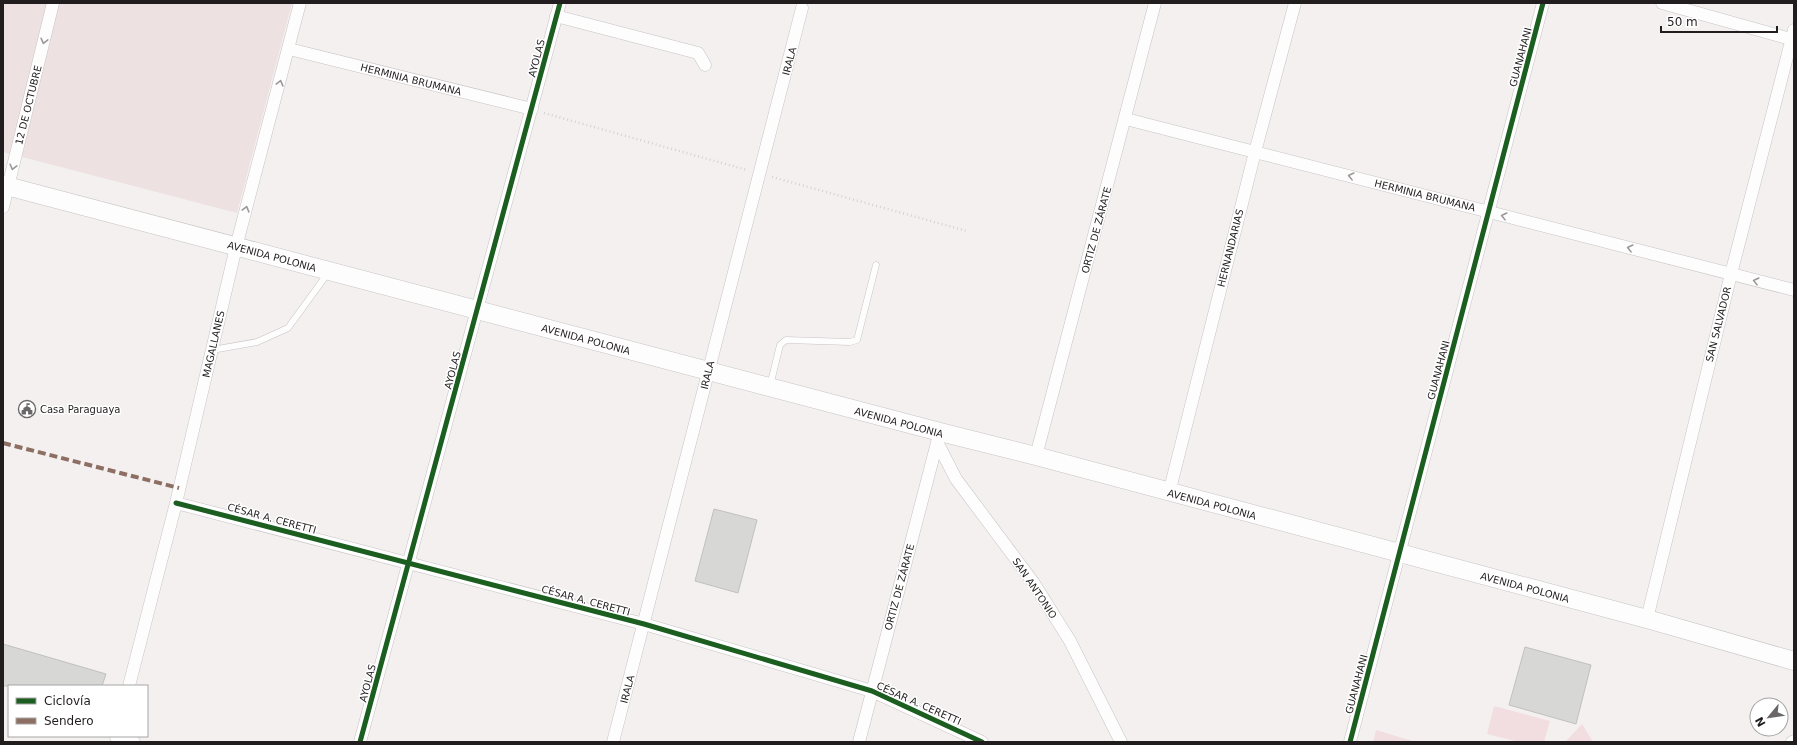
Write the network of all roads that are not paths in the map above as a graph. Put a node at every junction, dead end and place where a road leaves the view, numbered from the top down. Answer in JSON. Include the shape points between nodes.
{"nodes":[{"id":1,"x":53,"y":3,"type":"edge"},
{"id":2,"x":300,"y":3,"type":"edge"},
{"id":3,"x":560,"y":3,"type":"edge"},
{"id":4,"x":1156,"y":3,"type":"edge"},
{"id":5,"x":1295,"y":3,"type":"edge"},
{"id":6,"x":1543,"y":3,"type":"edge"},
{"id":7,"x":1662,"y":3,"type":"edge"},
{"id":8,"x":802,"y":8,"type":"dead end"},
{"id":9,"x":556,"y":16,"type":"junction"},
{"id":10,"x":1793,"y":36,"type":"edge"},
{"id":11,"x":289,"y":48,"type":"junction"},
{"id":12,"x":705,"y":64,"type":"dead end"},
{"id":13,"x":532,"y":110,"type":"junction"},
{"id":14,"x":1126,"y":118,"type":"junction"},
{"id":15,"x":1255,"y":152,"type":"junction"},
{"id":16,"x":6,"y":186,"type":"edge"},
{"id":17,"x":3,"y":207,"type":"edge"},
{"id":18,"x":1489,"y":212,"type":"junction"},
{"id":19,"x":236,"y":247,"type":"junction"},
{"id":20,"x":876,"y":265,"type":"dead end"},
{"id":21,"x":330,"y":271,"type":"junction"},
{"id":22,"x":1731,"y":274,"type":"junction"},
{"id":23,"x":1794,"y":290,"type":"edge"},
{"id":24,"x":478,"y":311,"type":"junction"},
{"id":25,"x":212,"y":350,"type":"junction"},
{"id":26,"x":708,"y":371,"type":"junction"},
{"id":27,"x":770,"y":388,"type":"junction"},
{"id":28,"x":938,"y":437,"type":"junction"},
{"id":29,"x":1036,"y":456,"type":"junction"},
{"id":30,"x":1169,"y":493,"type":"junction"},
{"id":31,"x":176,"y":503,"type":"junction"},
{"id":32,"x":1399,"y":554,"type":"junction"},
{"id":33,"x":408,"y":563,"type":"junction"},
{"id":34,"x":1647,"y":619,"type":"junction"},
{"id":35,"x":644,"y":624,"type":"junction"},
{"id":36,"x":1794,"y":661,"type":"edge"},
{"id":37,"x":129,"y":685,"type":"edge"},
{"id":38,"x":872,"y":691,"type":"junction"},
{"id":39,"x":115,"y":738,"type":"edge"},
{"id":40,"x":134,"y":742,"type":"edge"},
{"id":41,"x":360,"y":742,"type":"edge"},
{"id":42,"x":613,"y":742,"type":"edge"},
{"id":43,"x":858,"y":742,"type":"edge"},
{"id":44,"x":982,"y":742,"type":"edge"},
{"id":45,"x":1121,"y":742,"type":"edge"},
{"id":46,"x":1350,"y":742,"type":"edge"}],
"edges":[{"from":1,"to":16,"type":"street","name":"12 DE OCTUBRE","one_way":true},
{"from":2,"to":11,"type":"street","name":"MAGALLANES"},
{"from":3,"to":9,"type":"street","name":"AYOLAS"},
{"from":4,"to":14,"type":"street","name":"ORTIZ DE ZÁRATE"},
{"from":5,"to":15,"type":"street","name":"HERNANDARIAS"},
{"from":6,"to":18,"type":"street","name":"GUANAHANI"},
{"from":7,"to":10,"type":"street"},
{"from":8,"to":26,"type":"street","name":"IRALA"},
{"from":9,"to":12,"type":"street","via":[[698,53]]},
{"from":9,"to":13,"type":"street","name":"AYOLAS"},
{"from":10,"to":22,"type":"street","name":"SAN SALVADOR"},
{"from":11,"to":13,"type":"street","name":"HERMINIA BRUMANA"},
{"from":19,"to":11,"type":"street","name":"MAGALLANES","one_way":true},
{"from":13,"to":24,"type":"street","name":"AYOLAS"},
{"from":14,"to":15,"type":"street","name":"HERMINIA BRUMANA"},
{"from":14,"to":29,"type":"street","name":"ORTIZ DE ZÁRATE"},
{"from":18,"to":15,"type":"street","name":"HERMINIA BRUMANA","one_way":true},
{"from":15,"to":30,"type":"street","name":"HERNANDARIAS"},
{"from":16,"to":17,"type":"street","name":"12 DE OCTUBRE"},
{"from":16,"to":19,"type":"main road","name":"AVENIDA POLONIA"},
{"from":22,"to":18,"type":"street","name":"HERMINIA BRUMANA","one_way":true},
{"from":18,"to":32,"type":"street","name":"GUANAHANI"},
{"from":19,"to":21,"type":"main road","name":"AVENIDA POLONIA"},
{"from":19,"to":25,"type":"street","name":"MAGALLANES"},
{"from":20,"to":27,"type":"lane","via":[[857,340],[786,340],[780,345]]},
{"from":21,"to":24,"type":"main road","name":"AVENIDA POLONIA"},
{"from":21,"to":25,"type":"lane","via":[[288,328],[257,342]]},
{"from":23,"to":22,"type":"street","name":"HERMINIA BRUMANA","one_way":true},
{"from":22,"to":34,"type":"street","name":"SAN SALVADOR"},
{"from":24,"to":26,"type":"main road","name":"AVENIDA POLONIA"},
{"from":24,"to":33,"type":"street","name":"AYOLAS"},
{"from":25,"to":31,"type":"street","name":"MAGALLANES"},
{"from":26,"to":27,"type":"main road","name":"AVENIDA POLONIA"},
{"from":26,"to":35,"type":"street","name":"IRALA"},
{"from":27,"to":28,"type":"main road","name":"AVENIDA POLONIA"},
{"from":28,"to":29,"type":"main road","name":"AVENIDA POLONIA"},
{"from":28,"to":38,"type":"street","name":"ORTIZ DE ZÁRATE"},
{"from":28,"to":45,"type":"street","name":"SAN ANTONIO","via":[[956,479],[1033,582],[1070,641]]},
{"from":29,"to":30,"type":"main road","name":"AVENIDA POLONIA"},
{"from":30,"to":32,"type":"main road","name":"AVENIDA POLONIA"},
{"from":31,"to":33,"type":"street","name":"CÉSAR A. CERETTI"},
{"from":31,"to":37,"type":"street","name":"MAGALLANES"},
{"from":32,"to":34,"type":"main road","name":"AVENIDA POLONIA"},
{"from":32,"to":46,"type":"street","name":"GUANAHANI"},
{"from":33,"to":35,"type":"street","name":"CÉSAR A. CERETTI"},
{"from":33,"to":41,"type":"street","name":"AYOLAS"},
{"from":34,"to":36,"type":"main road","name":"AVENIDA POLONIA"},
{"from":35,"to":38,"type":"street","name":"CÉSAR A. CERETTI"},
{"from":35,"to":42,"type":"street","name":"IRALA"},
{"from":38,"to":43,"type":"street","name":"ORTIZ DE ZÁRATE"},
{"from":38,"to":44,"type":"street","name":"CÉSAR A. CERETTI"},
{"from":39,"to":40,"type":"street"}]}
